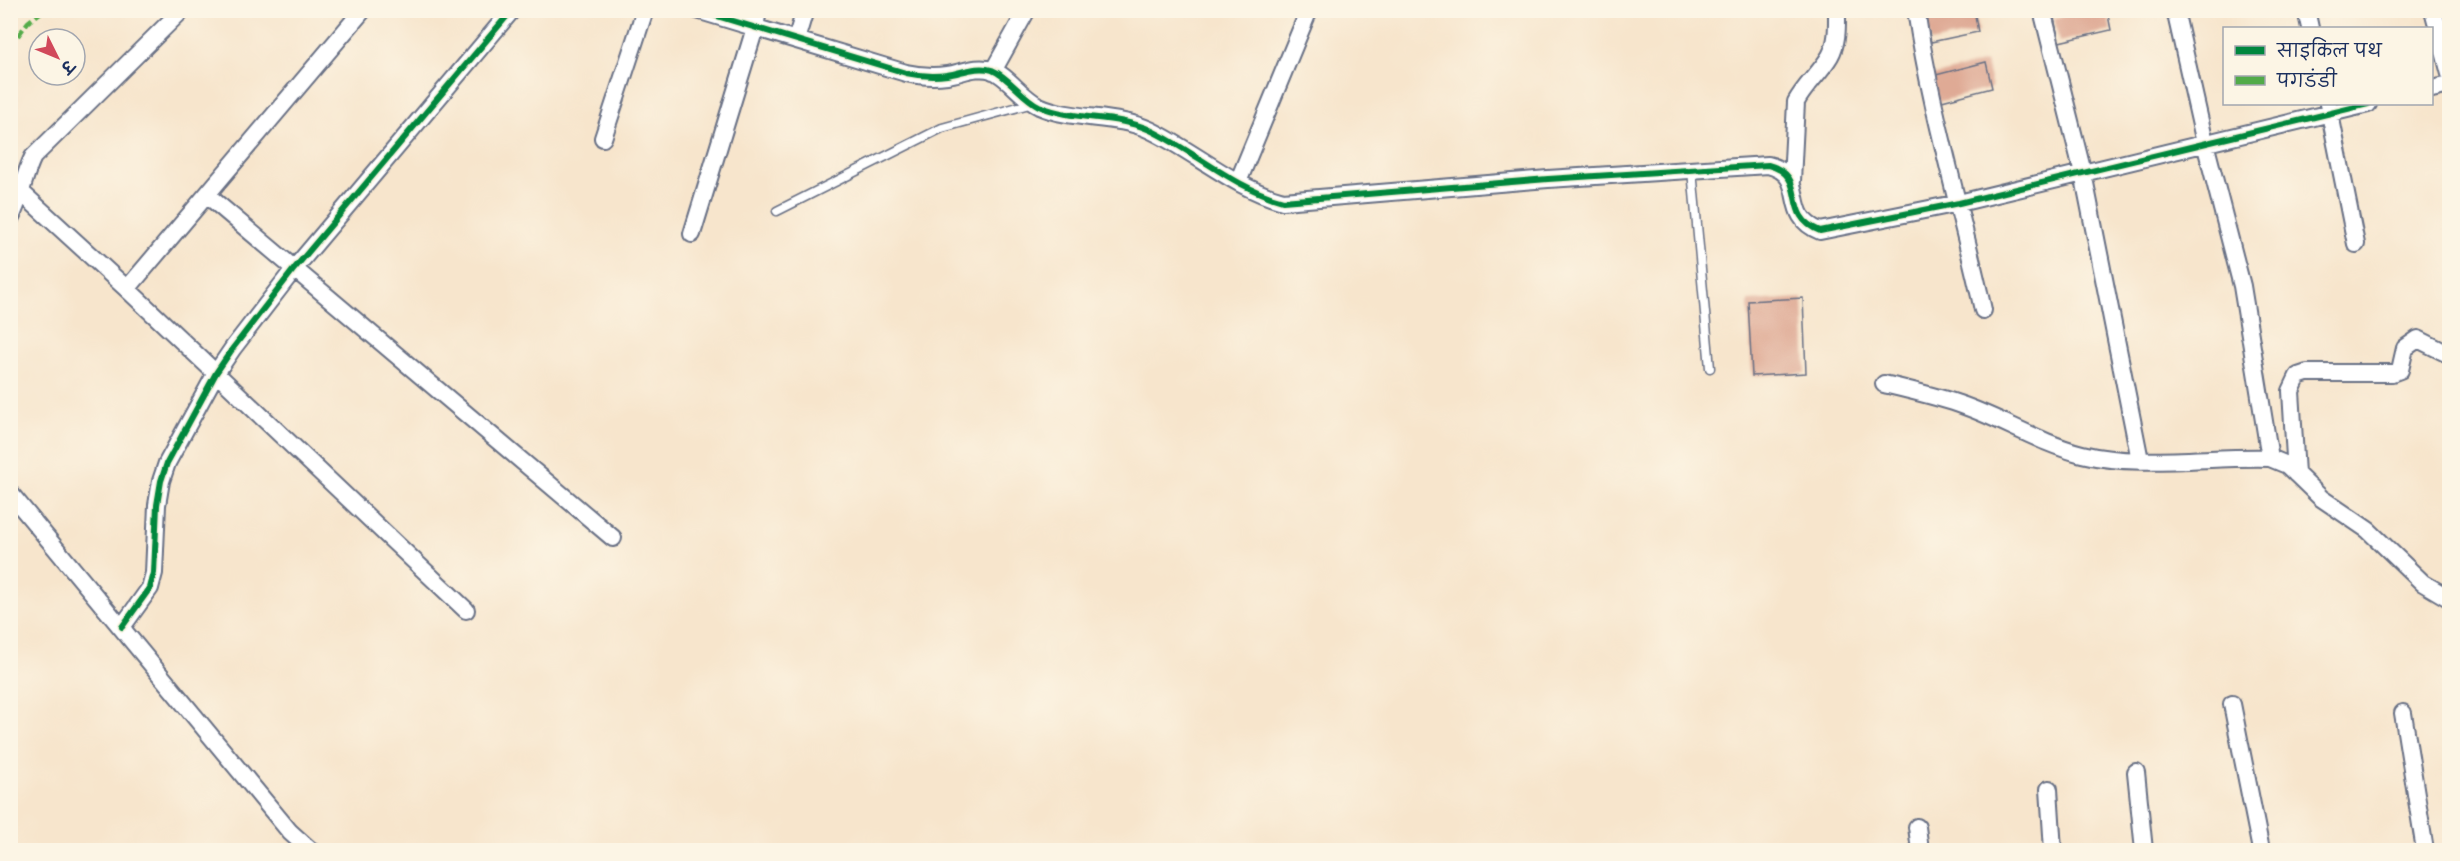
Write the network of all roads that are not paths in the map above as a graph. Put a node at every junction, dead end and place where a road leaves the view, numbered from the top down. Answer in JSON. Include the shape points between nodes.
{"nodes":[{"id":1,"x":182,"y":10,"type":"edge"},
{"id":2,"x":363,"y":10,"type":"edge"},
{"id":3,"x":512,"y":10,"type":"edge"},
{"id":4,"x":645,"y":10,"type":"edge"},
{"id":5,"x":697,"y":10,"type":"edge"},
{"id":6,"x":758,"y":10,"type":"edge"},
{"id":7,"x":805,"y":10,"type":"edge"},
{"id":8,"x":1027,"y":10,"type":"edge"},
{"id":9,"x":1309,"y":10,"type":"edge"},
{"id":10,"x":1837,"y":10,"type":"edge"},
{"id":11,"x":1916,"y":10,"type":"edge"},
{"id":12,"x":2042,"y":10,"type":"edge"},
{"id":13,"x":2175,"y":10,"type":"edge"},
{"id":14,"x":2306,"y":10,"type":"edge"},
{"id":15,"x":2433,"y":10,"type":"edge"},
{"id":16,"x":2310,"y":27,"type":"edge"},
{"id":17,"x":755,"y":28,"type":"junction"},
{"id":18,"x":796,"y":40,"type":"junction"},
{"id":19,"x":998,"y":74,"type":"junction"},
{"id":20,"x":2450,"y":74,"type":"edge"},
{"id":21,"x":2450,"y":85,"type":"edge"},
{"id":22,"x":2433,"y":89,"type":"edge"},
{"id":23,"x":1027,"y":98,"type":"junction"},
{"id":24,"x":2358,"y":105,"type":"edge"},
{"id":25,"x":2329,"y":108,"type":"edge"},
{"id":26,"x":603,"y":138,"type":"dead end"},
{"id":27,"x":2205,"y":143,"type":"junction"},
{"id":28,"x":1692,"y":170,"type":"junction"},
{"id":29,"x":2083,"y":173,"type":"junction"},
{"id":30,"x":1792,"y":181,"type":"junction"},
{"id":31,"x":1238,"y":182,"type":"junction"},
{"id":32,"x":21,"y":192,"type":"junction"},
{"id":33,"x":207,"y":195,"type":"junction"},
{"id":34,"x":1959,"y":203,"type":"junction"},
{"id":35,"x":777,"y":210,"type":"dead end"},
{"id":36,"x":10,"y":219,"type":"edge"},
{"id":37,"x":692,"y":234,"type":"dead end"},
{"id":38,"x":2356,"y":244,"type":"dead end"},
{"id":39,"x":294,"y":268,"type":"junction"},
{"id":40,"x":127,"y":289,"type":"junction"},
{"id":41,"x":1983,"y":310,"type":"dead end"},
{"id":42,"x":2450,"y":355,"type":"edge"},
{"id":43,"x":1710,"y":368,"type":"dead end"},
{"id":44,"x":216,"y":373,"type":"junction"},
{"id":45,"x":1884,"y":384,"type":"dead end"},
{"id":46,"x":2270,"y":458,"type":"junction"},
{"id":47,"x":2140,"y":460,"type":"junction"},
{"id":48,"x":2296,"y":474,"type":"junction"},
{"id":49,"x":10,"y":493,"type":"edge"},
{"id":50,"x":613,"y":538,"type":"dead end"},
{"id":51,"x":2450,"y":599,"type":"edge"},
{"id":52,"x":465,"y":610,"type":"dead end"},
{"id":53,"x":122,"y":627,"type":"junction"},
{"id":54,"x":2232,"y":704,"type":"dead end"},
{"id":55,"x":2403,"y":712,"type":"dead end"},
{"id":56,"x":2136,"y":772,"type":"dead end"},
{"id":57,"x":2049,"y":789,"type":"dead end"},
{"id":58,"x":1917,"y":827,"type":"dead end"},
{"id":59,"x":310,"y":850,"type":"edge"},
{"id":60,"x":1920,"y":850,"type":"edge"},
{"id":61,"x":2053,"y":850,"type":"edge"},
{"id":62,"x":2144,"y":850,"type":"edge"},
{"id":63,"x":2261,"y":850,"type":"edge"},
{"id":64,"x":2425,"y":850,"type":"edge"}],
"edges":[{"from":1,"to":32,"type":"street","via":[[33,157]]},
{"from":2,"to":33,"type":"street"},
{"from":3,"to":39,"type":"street"},
{"from":4,"to":26,"type":"street"},
{"from":5,"to":17,"type":"street"},
{"from":6,"to":17,"type":"street"},
{"from":7,"to":18,"type":"street"},
{"from":8,"to":19,"type":"street"},
{"from":9,"to":31,"type":"street"},
{"from":10,"to":30,"type":"street","via":[[1837,34],[1830,56],[1796,102]]},
{"from":11,"to":34,"type":"street","via":[[1938,126]]},
{"from":12,"to":29,"type":"street"},
{"from":13,"to":27,"type":"street"},
{"from":14,"to":16,"type":"street"},
{"from":15,"to":20,"type":"street"},
{"from":17,"to":18,"type":"street"},
{"from":17,"to":37,"type":"street"},
{"from":18,"to":19,"type":"street","via":[[916,75],[948,75],[966,69]]},
{"from":19,"to":23,"type":"street"},
{"from":21,"to":22,"type":"street"},
{"from":23,"to":31,"type":"street","via":[[1047,109],[1127,122],[1150,130]]},
{"from":23,"to":35,"type":"lane","via":[[942,128]]},
{"from":24,"to":25,"type":"street"},
{"from":25,"to":27,"type":"street"},
{"from":25,"to":38,"type":"street"},
{"from":27,"to":29,"type":"street"},
{"from":27,"to":46,"type":"street","via":[[2242,286]]},
{"from":28,"to":30,"type":"street","via":[[1768,165],[1781,168]]},
{"from":28,"to":31,"type":"street","via":[[1283,201],[1260,195]]},
{"from":28,"to":43,"type":"lane"},
{"from":29,"to":34,"type":"street"},
{"from":29,"to":47,"type":"street"},
{"from":30,"to":34,"type":"street","via":[[1798,213],[1808,227],[1820,231]]},
{"from":32,"to":36,"type":"street"},
{"from":32,"to":40,"type":"street"},
{"from":33,"to":39,"type":"street"},
{"from":33,"to":40,"type":"street"},
{"from":34,"to":41,"type":"street"},
{"from":39,"to":44,"type":"street"},
{"from":39,"to":50,"type":"street"},
{"from":40,"to":44,"type":"street"},
{"from":42,"to":48,"type":"street","via":[[2418,339],[2405,348],[2400,370],[2392,373],[2298,376],[2291,391]]},
{"from":44,"to":52,"type":"street"},
{"from":44,"to":53,"type":"street","via":[[160,481],[154,573],[150,588]]},
{"from":45,"to":47,"type":"street","via":[[1959,404],[2083,454]]},
{"from":46,"to":47,"type":"street"},
{"from":46,"to":48,"type":"street"},
{"from":48,"to":51,"type":"street","via":[[2321,498],[2368,530],[2423,583]]},
{"from":49,"to":53,"type":"street"},
{"from":53,"to":59,"type":"street","via":[[290,832]]},
{"from":54,"to":63,"type":"street"},
{"from":55,"to":64,"type":"street"},
{"from":56,"to":62,"type":"street"},
{"from":57,"to":61,"type":"street"},
{"from":58,"to":60,"type":"street"}]}
